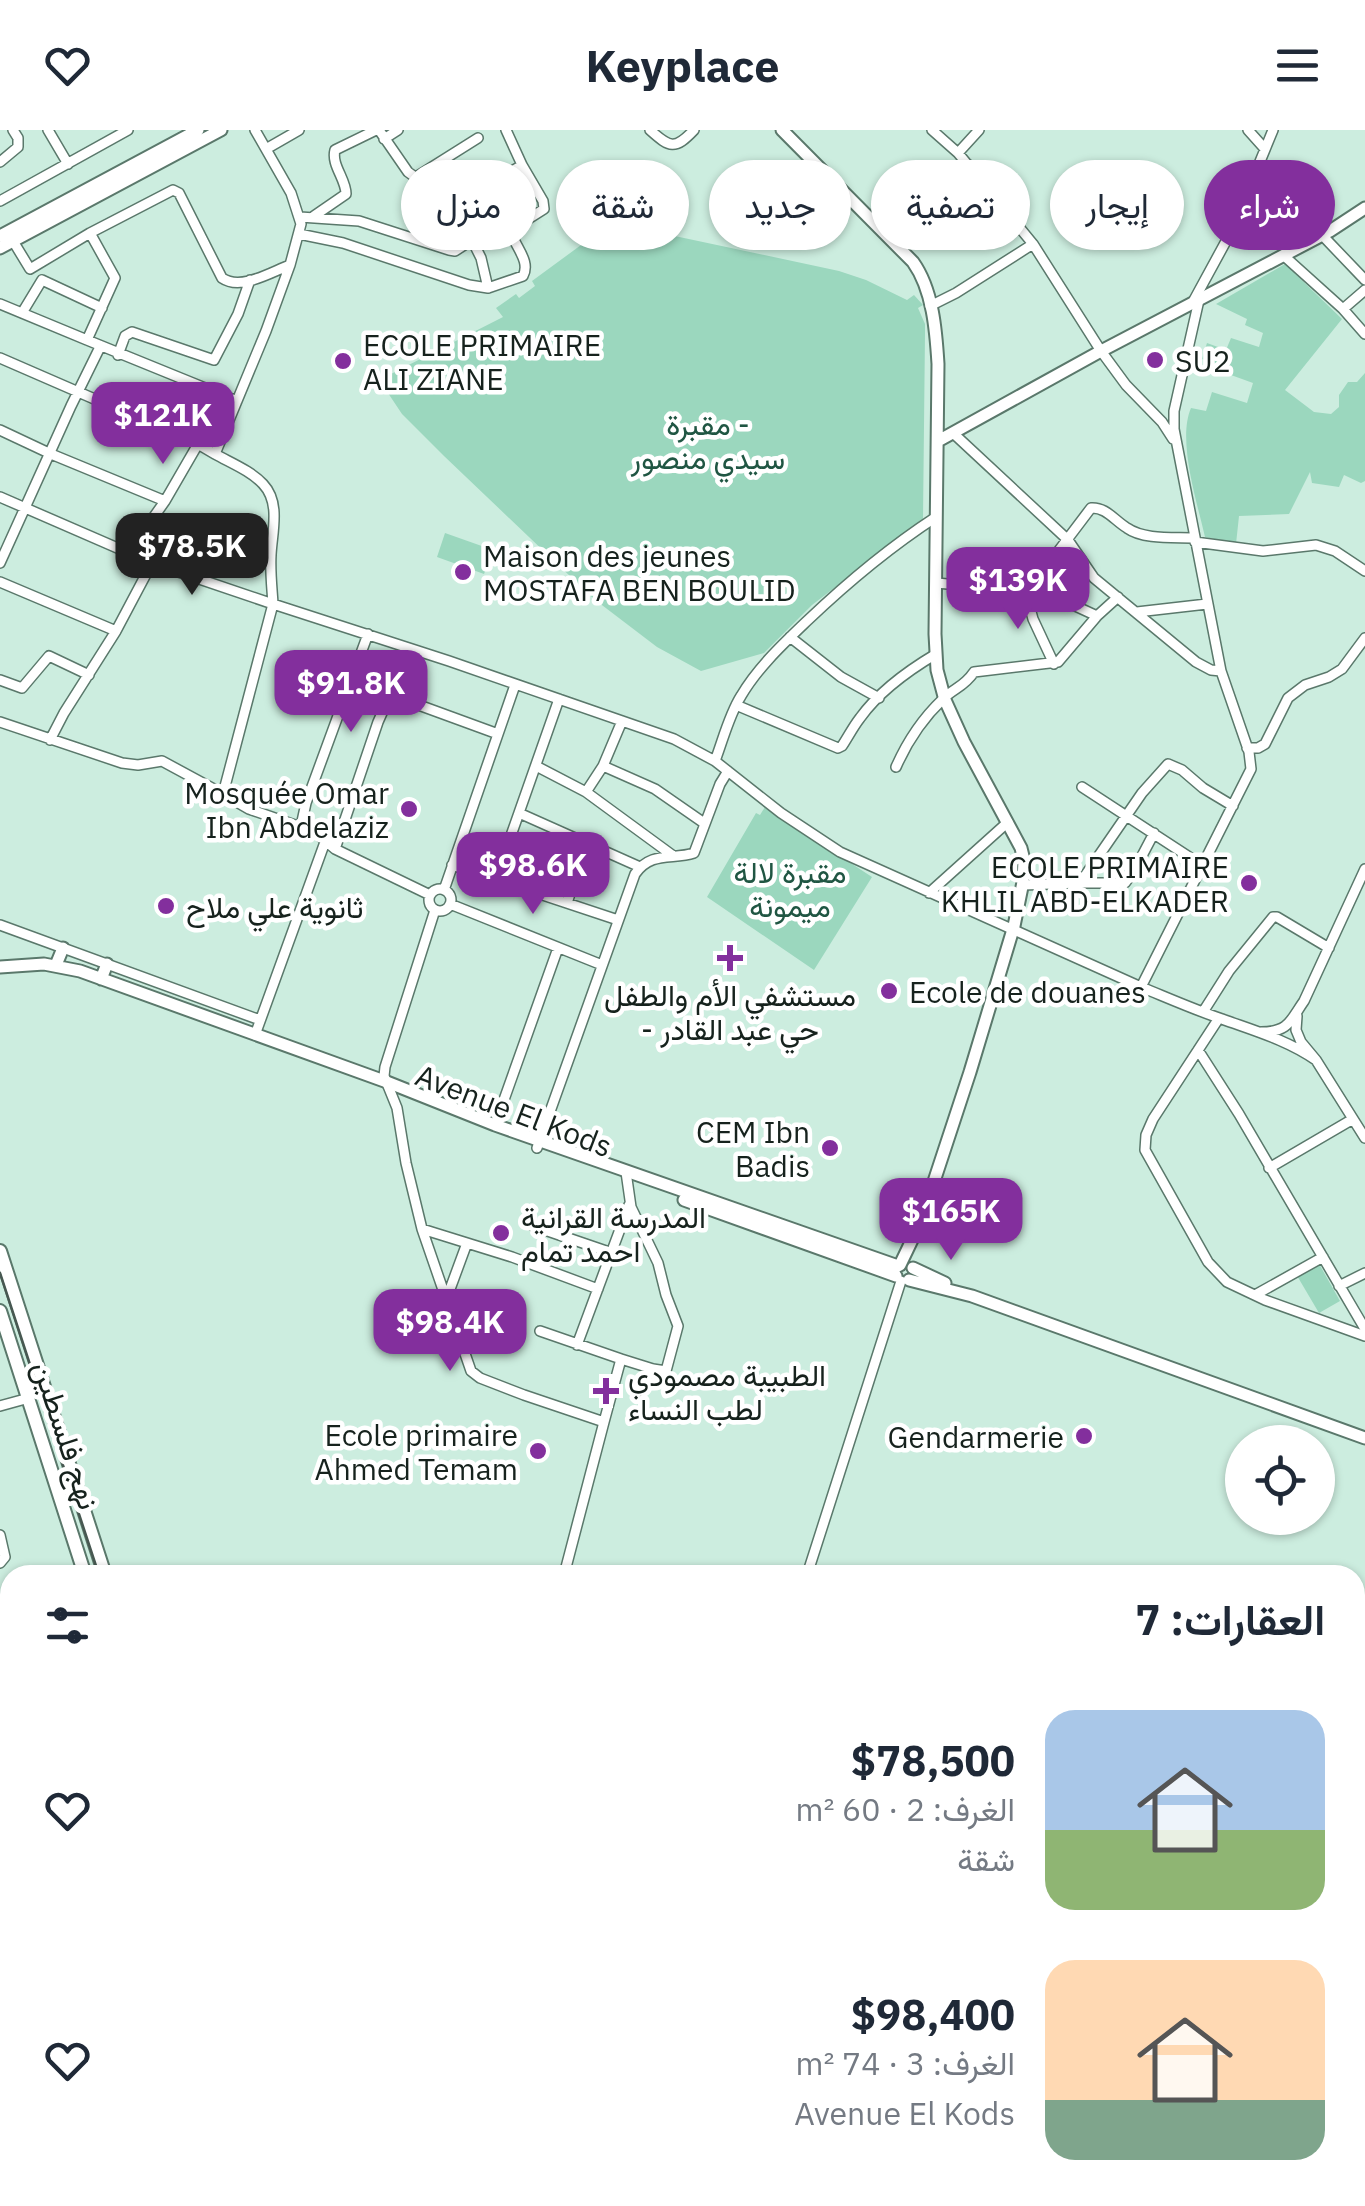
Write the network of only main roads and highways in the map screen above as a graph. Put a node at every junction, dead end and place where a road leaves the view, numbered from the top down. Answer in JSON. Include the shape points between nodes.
{"nodes":[{"id":1,"x":198,"y":130,"type":"edge"},
{"id":2,"x":221,"y":130,"type":"edge"},
{"id":3,"x":782,"y":130,"type":"edge"},
{"id":4,"x":1365,"y":208,"type":"edge"},
{"id":5,"x":0,"y":236,"type":"edge"},
{"id":6,"x":0,"y":248,"type":"edge"},
{"id":7,"x":938,"y":441,"type":"junction"},
{"id":8,"x":62,"y":948,"type":"road end"},
{"id":9,"x":107,"y":964,"type":"road end"},
{"id":10,"x":56,"y":965,"type":"junction"},
{"id":11,"x":0,"y":967,"type":"edge"},
{"id":12,"x":0,"y":975,"type":"edge"},
{"id":13,"x":101,"y":979,"type":"junction"},
{"id":14,"x":186,"y":993,"type":"road end"},
{"id":15,"x":181,"y":1008,"type":"junction"},
{"id":16,"x":389,"y":1086,"type":"junction"},
{"id":17,"x":538,"y":1145,"type":"junction"},
{"id":18,"x":0,"y":1251,"type":"edge"},
{"id":19,"x":904,"y":1272,"type":"junction"},
{"id":20,"x":0,"y":1311,"type":"edge"},
{"id":21,"x":1365,"y":1438,"type":"edge"},
{"id":22,"x":82,"y":1565,"type":"edge"},
{"id":23,"x":102,"y":1565,"type":"edge"}],
"edges":[{"from":1,"to":5,"type":"main road"},
{"from":2,"to":6,"type":"main road"},
{"from":3,"to":7,"type":"main road","via":[[918,268],[937,341]]},
{"from":4,"to":7,"type":"main road"},
{"from":7,"to":19,"type":"main road","via":[[940,684],[1024,860],[1013,931]]},
{"from":8,"to":10,"type":"main road"},
{"from":9,"to":13,"type":"main road"},
{"from":10,"to":11,"type":"main road"},
{"from":10,"to":13,"type":"main road"},
{"from":12,"to":16,"type":"main road","via":[[42,971],[78,979]]},
{"from":13,"to":15,"type":"main road"},
{"from":14,"to":15,"type":"main road"},
{"from":15,"to":16,"type":"main road"},
{"from":16,"to":17,"type":"main road","name":"Avenue El Kods"},
{"from":16,"to":17,"type":"main road","name":"Avenue El Kods"},
{"from":17,"to":19,"type":"main road","name":"Avenue El Kods"},
{"from":18,"to":23,"type":"main road"},
{"from":19,"to":21,"type":"main road","name":"Avenue El Kods"},
{"from":20,"to":22,"type":"main road","name":"نهج فلسطين"}]}
